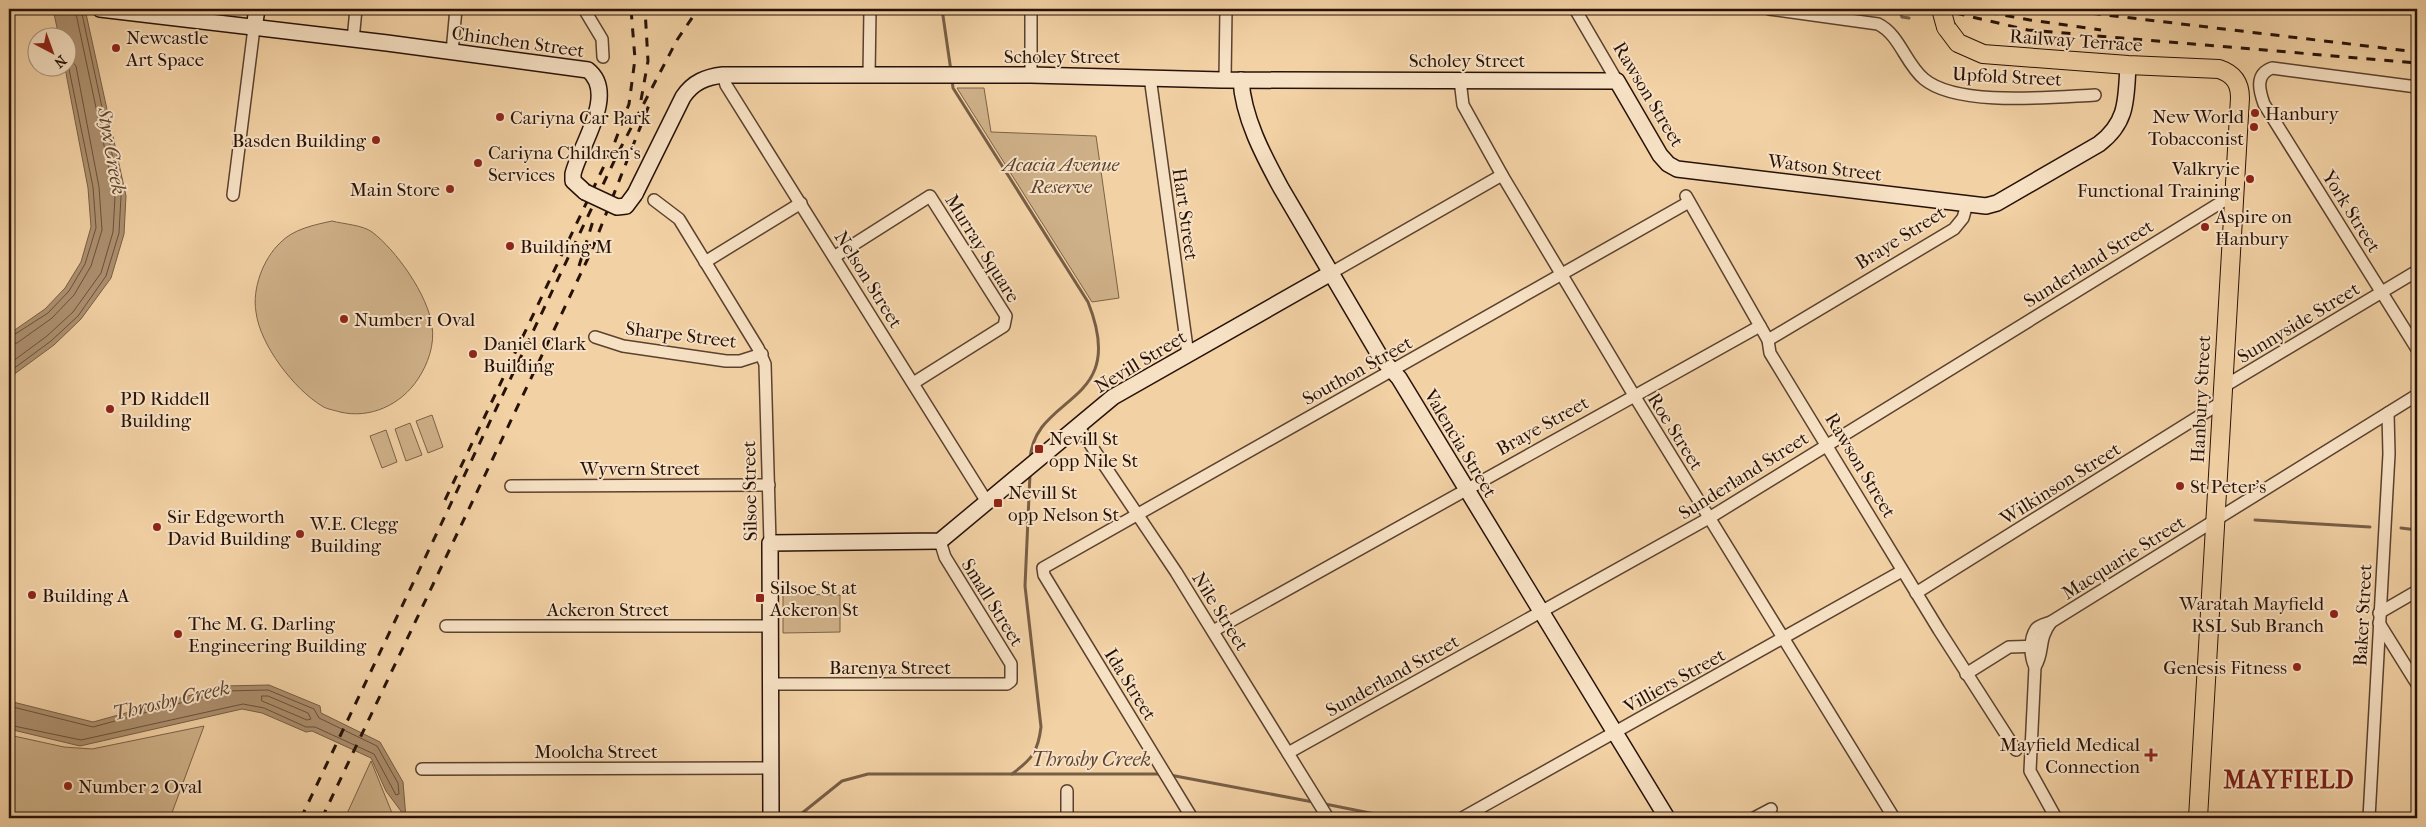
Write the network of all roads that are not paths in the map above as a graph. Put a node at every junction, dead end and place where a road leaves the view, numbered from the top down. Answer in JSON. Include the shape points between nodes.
{"nodes":[{"id":1,"x":100,"y":9,"type":"edge"},
{"id":2,"x":257,"y":9,"type":"edge"},
{"id":3,"x":356,"y":9,"type":"edge"},
{"id":4,"x":456,"y":9,"type":"edge"},
{"id":5,"x":584,"y":9,"type":"edge"},
{"id":6,"x":870,"y":9,"type":"edge"},
{"id":7,"x":1031,"y":9,"type":"edge"},
{"id":8,"x":1226,"y":9,"type":"edge"},
{"id":9,"x":1575,"y":9,"type":"edge"},
{"id":10,"x":1769,"y":9,"type":"edge"},
{"id":11,"x":1941,"y":9,"type":"edge"},
{"id":12,"x":254,"y":28,"type":"junction"},
{"id":13,"x":353,"y":40,"type":"junction"},
{"id":14,"x":452,"y":52,"type":"junction"},
{"id":15,"x":603,"y":57,"type":"dead end"},
{"id":16,"x":2128,"y":65,"type":"junction"},
{"id":17,"x":723,"y":75,"type":"junction"},
{"id":18,"x":1031,"y":75,"type":"junction"},
{"id":19,"x":2232,"y":75,"type":"joint"},
{"id":20,"x":869,"y":76,"type":"junction"},
{"id":21,"x":1150,"y":77,"type":"junction"},
{"id":22,"x":1225,"y":80,"type":"junction"},
{"id":23,"x":1241,"y":80,"type":"junction"},
{"id":24,"x":1460,"y":80,"type":"junction"},
{"id":25,"x":1617,"y":81,"type":"junction"},
{"id":26,"x":2417,"y":87,"type":"edge"},
{"id":27,"x":2095,"y":95,"type":"dead end"},
{"id":28,"x":1678,"y":169,"type":"joint"},
{"id":29,"x":1502,"y":175,"type":"junction"},
{"id":30,"x":585,"y":192,"type":"joint"},
{"id":31,"x":233,"y":195,"type":"dead end"},
{"id":32,"x":2233,"y":195,"type":"junction"},
{"id":33,"x":1687,"y":199,"type":"joint"},
{"id":34,"x":654,"y":200,"type":"dead end"},
{"id":35,"x":801,"y":203,"type":"junction"},
{"id":36,"x":1967,"y":204,"type":"junction"},
{"id":37,"x":834,"y":257,"type":"junction"},
{"id":38,"x":705,"y":262,"type":"junction"},
{"id":39,"x":2417,"y":271,"type":"edge"},
{"id":40,"x":1331,"y":273,"type":"junction"},
{"id":41,"x":1561,"y":275,"type":"junction"},
{"id":42,"x":2383,"y":293,"type":"junction"},
{"id":43,"x":1760,"y":326,"type":"junction"},
{"id":44,"x":595,"y":337,"type":"dead end"},
{"id":45,"x":1768,"y":340,"type":"junction"},
{"id":46,"x":2417,"y":349,"type":"edge"},
{"id":47,"x":762,"y":354,"type":"junction"},
{"id":48,"x":1188,"y":355,"type":"junction"},
{"id":49,"x":1392,"y":370,"type":"junction"},
{"id":50,"x":915,"y":382,"type":"junction"},
{"id":51,"x":2222,"y":394,"type":"junction"},
{"id":52,"x":2417,"y":395,"type":"edge"},
{"id":53,"x":1634,"y":397,"type":"junction"},
{"id":54,"x":2388,"y":413,"type":"junction"},
{"id":55,"x":1078,"y":426,"type":"junction"},
{"id":56,"x":1825,"y":445,"type":"junction"},
{"id":57,"x":770,"y":484,"type":"junction"},
{"id":58,"x":511,"y":486,"type":"dead end"},
{"id":59,"x":1466,"y":491,"type":"junction"},
{"id":60,"x":987,"y":502,"type":"junction"},
{"id":61,"x":1138,"y":513,"type":"junction"},
{"id":62,"x":1709,"y":518,"type":"junction"},
{"id":63,"x":2215,"y":521,"type":"junction"},
{"id":64,"x":940,"y":541,"type":"junction"},
{"id":65,"x":770,"y":543,"type":"junction"},
{"id":66,"x":1043,"y":568,"type":"joint"},
{"id":67,"x":1902,"y":571,"type":"junction"},
{"id":68,"x":2417,"y":592,"type":"edge"},
{"id":69,"x":1916,"y":593,"type":"junction"},
{"id":70,"x":1541,"y":613,"type":"junction"},
{"id":71,"x":2379,"y":618,"type":"junction"},
{"id":72,"x":446,"y":626,"type":"dead end"},
{"id":73,"x":769,"y":626,"type":"junction"},
{"id":74,"x":1212,"y":631,"type":"junction"},
{"id":75,"x":1785,"y":638,"type":"junction"},
{"id":76,"x":2036,"y":646,"type":"junction"},
{"id":77,"x":1966,"y":674,"type":"junction"},
{"id":78,"x":1011,"y":681,"type":"joint"},
{"id":79,"x":769,"y":684,"type":"junction"},
{"id":80,"x":2417,"y":684,"type":"edge"},
{"id":81,"x":1616,"y":733,"type":"junction"},
{"id":82,"x":2016,"y":750,"type":"dead end"},
{"id":83,"x":1288,"y":753,"type":"junction"},
{"id":84,"x":770,"y":768,"type":"junction"},
{"id":85,"x":422,"y":769,"type":"dead end"},
{"id":86,"x":1067,"y":791,"type":"dead end"},
{"id":87,"x":1772,"y":809,"type":"dead end"},
{"id":88,"x":2052,"y":817,"type":"edge"},
{"id":89,"x":770,"y":818,"type":"edge"},
{"id":90,"x":1067,"y":818,"type":"edge"},
{"id":91,"x":1192,"y":818,"type":"edge"},
{"id":92,"x":1328,"y":818,"type":"edge"},
{"id":93,"x":1462,"y":818,"type":"edge"},
{"id":94,"x":1667,"y":818,"type":"edge"},
{"id":95,"x":1754,"y":818,"type":"edge"},
{"id":96,"x":1894,"y":818,"type":"edge"},
{"id":97,"x":2198,"y":818,"type":"edge"},
{"id":98,"x":2368,"y":818,"type":"edge"}],
"edges":[{"from":1,"to":12,"type":"street","name":"Chinchen Street"},
{"from":2,"to":12,"type":"street"},
{"from":3,"to":13,"type":"street"},
{"from":4,"to":14,"type":"street"},
{"from":5,"to":15,"type":"street","via":[[602,39]]},
{"from":6,"to":20,"type":"street"},
{"from":7,"to":18,"type":"street"},
{"from":8,"to":22,"type":"street"},
{"from":9,"to":25,"type":"street","name":"Rawson Street"},
{"from":10,"to":27,"type":"street","name":"Upfold Street","via":[[1878,24],[1892,35],[1920,76],[1951,93],[2041,98]]},
{"from":11,"to":16,"type":"main road","name":"Railway Terrace","bridge":true,"via":[[1946,27],[1958,43],[1983,54]]},
{"from":12,"to":13,"type":"street","name":"Chinchen Street"},
{"from":12,"to":31,"type":"street"},
{"from":13,"to":14,"type":"street","name":"Chinchen Street"},
{"from":14,"to":30,"type":"street","name":"Chinchen Street","via":[[574,67],[594,75],[598,81],[599,96],[594,126],[574,168],[573,181]]},
{"from":16,"to":19,"type":"main road","name":"Railway Terrace","via":[[2214,69]]},
{"from":16,"to":36,"type":"street","name":"Braye Street","via":[[2123,115],[2108,137],[1997,203],[1986,206]]},
{"from":17,"to":20,"type":"street","name":"Scholey Street"},
{"from":17,"to":30,"type":"street","name":"Scholey Street","bridge":true,"via":[[701,80],[687,91],[626,206],[617,207]]},
{"from":17,"to":35,"type":"street","name":"Nelson Street","via":[[726,86]]},
{"from":18,"to":20,"type":"street","name":"Scholey Street"},
{"from":18,"to":21,"type":"street","name":"Scholey Street"},
{"from":19,"to":32,"type":"main road","name":"Hanbury Street","via":[[2240,93]]},
{"from":21,"to":22,"type":"street","name":"Scholey Street"},
{"from":21,"to":48,"type":"street","name":"Hart Street"},
{"from":22,"to":23,"type":"street","name":"Scholey Street"},
{"from":23,"to":24,"type":"street","name":"Scholey Street"},
{"from":23,"to":40,"type":"street","name":"Valencia Street","via":[[1242,96],[1266,161]]},
{"from":24,"to":25,"type":"street","name":"Scholey Street"},
{"from":24,"to":29,"type":"street","name":"Roe Street","via":[[1463,105]]},
{"from":25,"to":28,"type":"street","name":"Rawson Street","via":[[1660,155]]},
{"from":26,"to":42,"type":"street","name":"York Street","via":[[2272,68],[2264,71],[2260,78],[2259,91],[2264,104]]},
{"from":28,"to":36,"type":"street","name":"Watson Street"},
{"from":29,"to":40,"type":"street","name":"Nevill Street"},
{"from":29,"to":41,"type":"street","name":"Roe Street"},
{"from":32,"to":51,"type":"main road","name":"Hanbury Street"},
{"from":32,"to":56,"type":"street","name":"Sunderland Street"},
{"from":33,"to":41,"type":"street","name":"Southon Street"},
{"from":33,"to":43,"type":"street","name":"Rawson Street"},
{"from":34,"to":38,"type":"street","name":"Silsoe Street","via":[[679,219]]},
{"from":35,"to":37,"type":"street","name":"Nelson Street"},
{"from":35,"to":38,"type":"street"},
{"from":36,"to":45,"type":"street","name":"Braye Street","via":[[1964,218],[1954,229]]},
{"from":37,"to":50,"type":"street","name":"Nelson Street"},
{"from":37,"to":50,"type":"street","name":"Murray Square","via":[[930,196],[1006,316],[1006,321],[1004,326]]},
{"from":38,"to":47,"type":"street","name":"Silsoe Street"},
{"from":39,"to":42,"type":"street","name":"Sunnyside Street"},
{"from":40,"to":48,"type":"street","name":"Nevill Street"},
{"from":40,"to":49,"type":"street","name":"Valencia Street","via":[[1381,358]]},
{"from":41,"to":49,"type":"street","name":"Southon Street"},
{"from":41,"to":53,"type":"street","name":"Roe Street"},
{"from":42,"to":46,"type":"street","name":"York Street"},
{"from":42,"to":51,"type":"street","name":"Sunnyside Street"},
{"from":43,"to":45,"type":"street","name":"Rawson Street"},
{"from":43,"to":53,"type":"street","name":"Braye Street"},
{"from":44,"to":47,"type":"street","name":"Sharpe Street","via":[[623,346],[726,361],[740,361]]},
{"from":45,"to":56,"type":"street","name":"Rawson Street","via":[[1770,353]]},
{"from":47,"to":57,"type":"street","name":"Silsoe Street","via":[[767,374]]},
{"from":48,"to":55,"type":"street","name":"Nevill Street","via":[[1113,397]]},
{"from":49,"to":59,"type":"street","name":"Valencia Street"},
{"from":49,"to":61,"type":"street","name":"Southon Street"},
{"from":50,"to":60,"type":"street","name":"Nelson Street"},
{"from":51,"to":63,"type":"main road","name":"Hanbury Street"},
{"from":51,"to":69,"type":"street","name":"Wilkinson Street"},
{"from":52,"to":54,"type":"street","name":"Macquarie Street"},
{"from":53,"to":59,"type":"street","name":"Braye Street"},
{"from":53,"to":62,"type":"street","name":"Roe Street"},
{"from":54,"to":63,"type":"street","name":"Macquarie Street"},
{"from":54,"to":71,"type":"street","name":"Baker Street","via":[[2389,454]]},
{"from":55,"to":60,"type":"street","name":"Nevill Street"},
{"from":55,"to":61,"type":"street","name":"Nile Street"},
{"from":56,"to":62,"type":"street","name":"Sunderland Street"},
{"from":56,"to":67,"type":"street","name":"Rawson Street"},
{"from":57,"to":58,"type":"street","name":"Wyvern Street"},
{"from":57,"to":65,"type":"street","name":"Silsoe Street"},
{"from":59,"to":70,"type":"street","name":"Valencia Street"},
{"from":59,"to":74,"type":"street","name":"Braye Street"},
{"from":60,"to":64,"type":"street","name":"Nevill Street"},
{"from":61,"to":66,"type":"street","name":"Southon Street"},
{"from":61,"to":74,"type":"street","name":"Nile Street"},
{"from":62,"to":70,"type":"street","name":"Sunderland Street"},
{"from":62,"to":75,"type":"street","name":"Roe Street"},
{"from":63,"to":76,"type":"street","name":"Macquarie Street","via":[[2051,622],[2041,625],[2035,630]]},
{"from":63,"to":97,"type":"main road","name":"Hanbury Street"},
{"from":64,"to":65,"type":"street"},
{"from":64,"to":78,"type":"street","name":"Small Street","via":[[945,557],[1011,664]]},
{"from":65,"to":73,"type":"street","name":"Silsoe Street"},
{"from":66,"to":91,"type":"street","name":"Ida Street","via":[[1044,575]]},
{"from":67,"to":69,"type":"street","name":"Rawson Street"},
{"from":67,"to":75,"type":"street","name":"Villiers Street"},
{"from":68,"to":71,"type":"street"},
{"from":69,"to":77,"type":"street","name":"Rawson Street"},
{"from":70,"to":81,"type":"street","name":"Valencia Street"},
{"from":70,"to":83,"type":"street","name":"Sunderland Street"},
{"from":71,"to":80,"type":"street"},
{"from":71,"to":98,"type":"street","name":"Baker Street"},
{"from":72,"to":73,"type":"street","name":"Ackeron Street"},
{"from":73,"to":79,"type":"street","name":"Silsoe Street"},
{"from":74,"to":83,"type":"street","name":"Nile Street"},
{"from":75,"to":81,"type":"street","name":"Villiers Street"},
{"from":75,"to":96,"type":"street","name":"Roe Street"},
{"from":76,"to":77,"type":"street","via":[[2009,647]]},
{"from":76,"to":88,"type":"street","via":[[2040,658],[2035,667],[2030,771]]},
{"from":77,"to":82,"type":"street","name":"Rawson Street"},
{"from":78,"to":79,"type":"street","name":"Barenya Street","via":[[1004,684]]},
{"from":79,"to":84,"type":"street","name":"Silsoe Street"},
{"from":81,"to":93,"type":"street","name":"Villiers Street"},
{"from":81,"to":94,"type":"street","name":"Valencia Street"},
{"from":83,"to":92,"type":"street","name":"Nile Street"},
{"from":84,"to":85,"type":"street","name":"Moolcha Street"},
{"from":84,"to":89,"type":"street","name":"Silsoe Street"},
{"from":86,"to":90,"type":"street"},
{"from":87,"to":95,"type":"street"}]}
